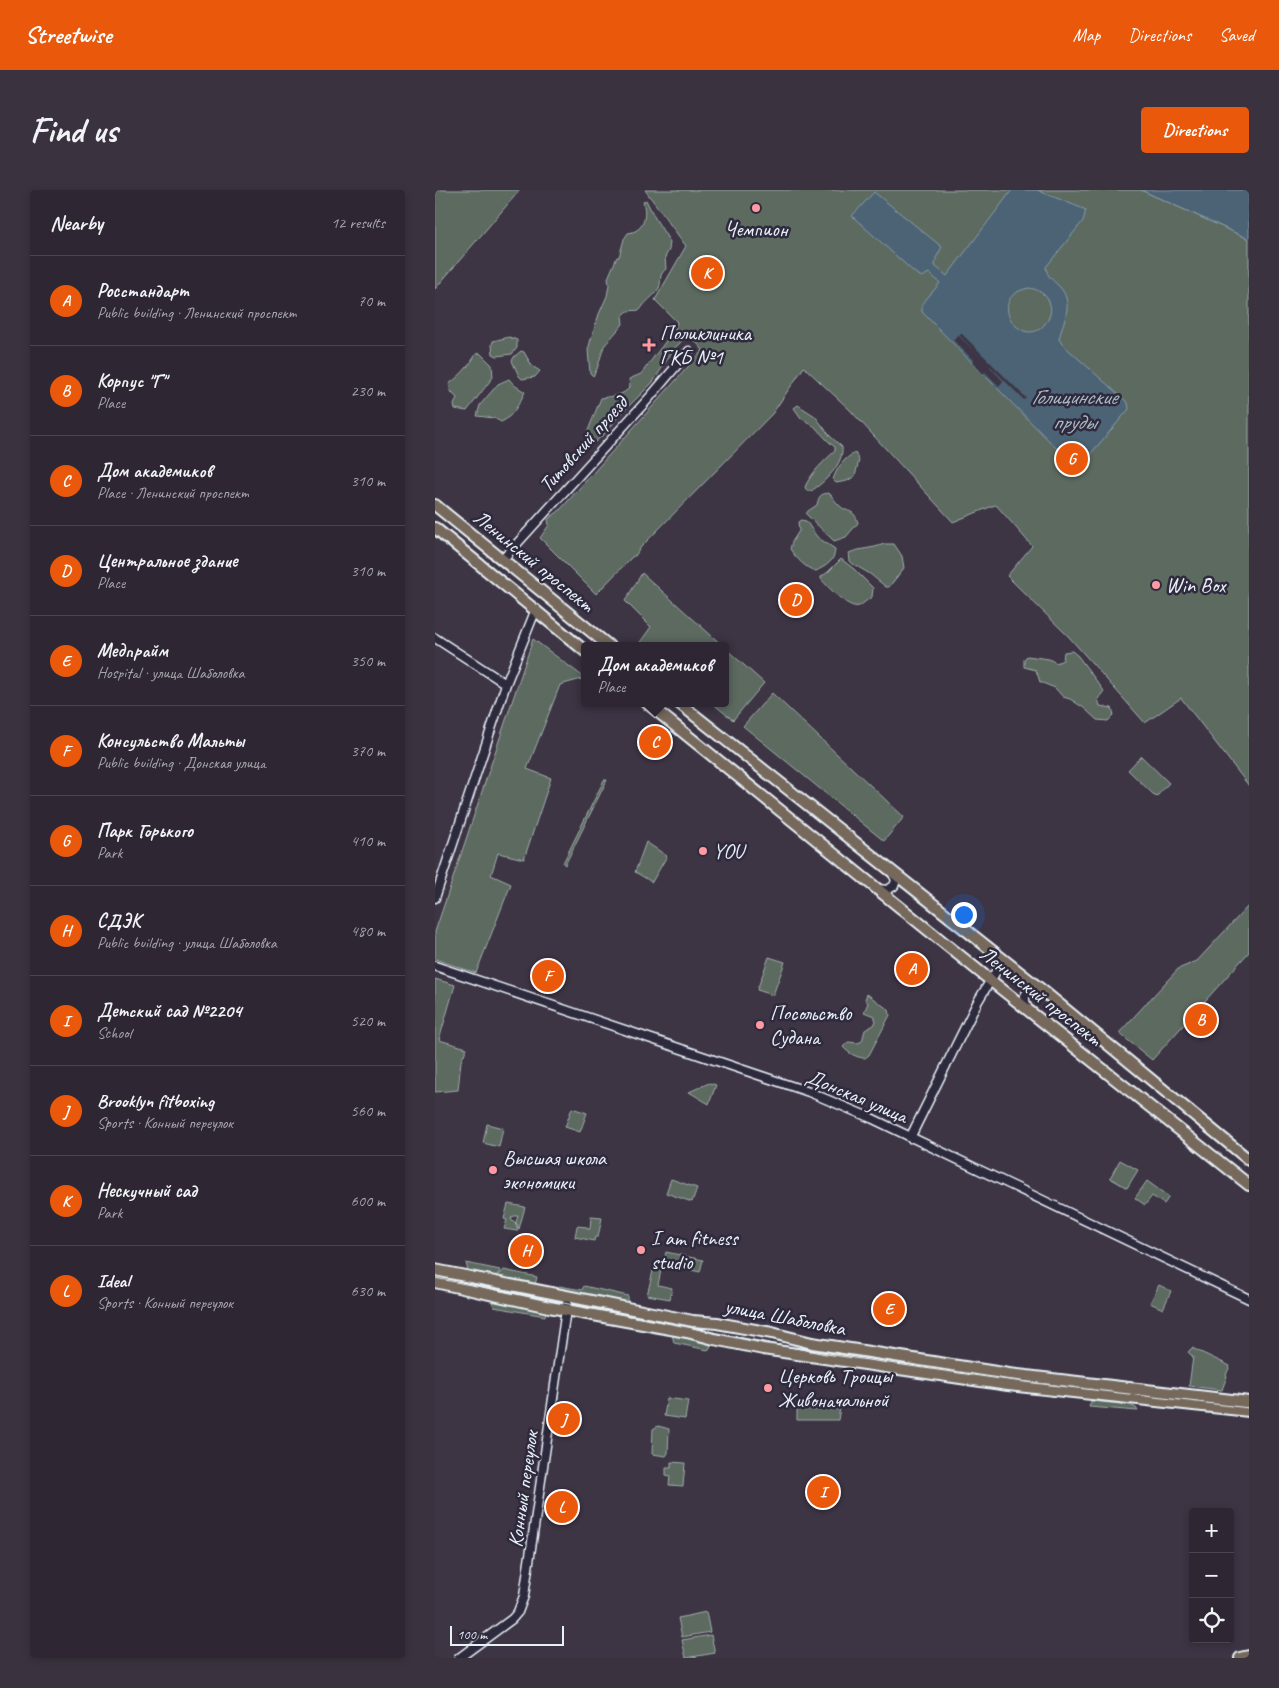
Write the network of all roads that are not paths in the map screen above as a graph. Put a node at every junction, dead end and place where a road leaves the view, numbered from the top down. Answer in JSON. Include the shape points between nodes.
{"nodes":[{"id":1,"x":689,"y":351,"type":"dead end"},
{"id":2,"x":435,"y":505,"type":"edge"},
{"id":3,"x":435,"y":528,"type":"edge"},
{"id":4,"x":503,"y":559,"type":"junction"},
{"id":5,"x":536,"y":609,"type":"junction"},
{"id":6,"x":435,"y":638,"type":"edge"},
{"id":7,"x":604,"y":642,"type":"edge"},
{"id":8,"x":581,"y":648,"type":"edge"},
{"id":9,"x":506,"y":684,"type":"junction"},
{"id":10,"x":652,"y":707,"type":"edge"},
{"id":11,"x":684,"y":707,"type":"edge"},
{"id":12,"x":892,"y":872,"type":"junction"},
{"id":13,"x":878,"y":889,"type":"junction"},
{"id":14,"x":435,"y":898,"type":"edge"},
{"id":15,"x":1003,"y":960,"type":"junction"},
{"id":16,"x":435,"y":966,"type":"edge"},
{"id":17,"x":990,"y":980,"type":"junction"},
{"id":18,"x":1043,"y":991,"type":"junction"},
{"id":19,"x":1028,"y":1010,"type":"junction"},
{"id":20,"x":910,"y":1138,"type":"junction"},
{"id":21,"x":1249,"y":1160,"type":"edge"},
{"id":22,"x":1249,"y":1184,"type":"edge"},
{"id":23,"x":435,"y":1270,"type":"edge"},
{"id":24,"x":435,"y":1282,"type":"edge"},
{"id":25,"x":568,"y":1296,"type":"junction"},
{"id":26,"x":1249,"y":1299,"type":"edge"},
{"id":27,"x":549,"y":1307,"type":"junction"},
{"id":28,"x":566,"y":1309,"type":"junction"},
{"id":29,"x":564,"y":1323,"type":"junction"},
{"id":30,"x":1249,"y":1402,"type":"edge"},
{"id":31,"x":1249,"y":1411,"type":"edge"},
{"id":32,"x":1249,"y":1656,"type":"edge"},
{"id":33,"x":459,"y":1658,"type":"edge"},
{"id":34,"x":1240,"y":1658,"type":"edge"}],
"edges":[{"from":1,"to":4,"type":"street","name":"Титовский проезд"},
{"from":2,"to":4,"type":"main road","name":"Ленинский проспект"},
{"from":3,"to":5,"type":"main road","name":"Ленинский проспект"},
{"from":4,"to":7,"type":"main road","name":"Ленинский проспект"},
{"from":5,"to":8,"type":"main road","name":"Ленинский проспект"},
{"from":5,"to":9,"type":"street"},
{"from":6,"to":9,"type":"street"},
{"from":9,"to":14,"type":"street"},
{"from":10,"to":13,"type":"main road","name":"Ленинский проспект"},
{"from":11,"to":12,"type":"main road","name":"Ленинский проспект"},
{"from":12,"to":13,"type":"street","via":[[896,880],[893,886],[887,890]]},
{"from":12,"to":15,"type":"main road","name":"Ленинский проспект"},
{"from":13,"to":17,"type":"main road","name":"Ленинский проспект"},
{"from":15,"to":17,"type":"street"},
{"from":15,"to":18,"type":"main road","name":"Ленинский проспект"},
{"from":16,"to":20,"type":"street","name":"Донская улица","via":[[809,1092]]},
{"from":17,"to":19,"type":"main road","name":"Ленинский проспект"},
{"from":17,"to":20,"type":"street"},
{"from":18,"to":19,"type":"street","via":[[1032,989],[1025,995]]},
{"from":18,"to":21,"type":"main road","name":"Ленинский проспект"},
{"from":19,"to":22,"type":"main road","name":"Ленинский проспект"},
{"from":20,"to":26,"type":"street","name":"Донская улица"},
{"from":23,"to":25,"type":"main road","name":"улица Шаболовка"},
{"from":24,"to":27,"type":"main road","name":"улица Шаболовка"},
{"from":25,"to":28,"type":"street","name":"Конный переулок"},
{"from":25,"to":30,"type":"main road","name":"улица Шаболовка","via":[[860,1351],[1009,1374]]},
{"from":27,"to":28,"type":"main road","name":"улица Шаболовка"},
{"from":27,"to":29,"type":"street","via":[[560,1313]]},
{"from":28,"to":29,"type":"street","name":"Конный переулок"},
{"from":28,"to":31,"type":"main road","name":"улица Шаболовка","via":[[746,1346],[849,1362],[1008,1385]]},
{"from":29,"to":33,"type":"street","name":"Конный переулок","via":[[525,1596],[513,1619]]},
{"from":32,"to":34,"type":"main road"}]}
